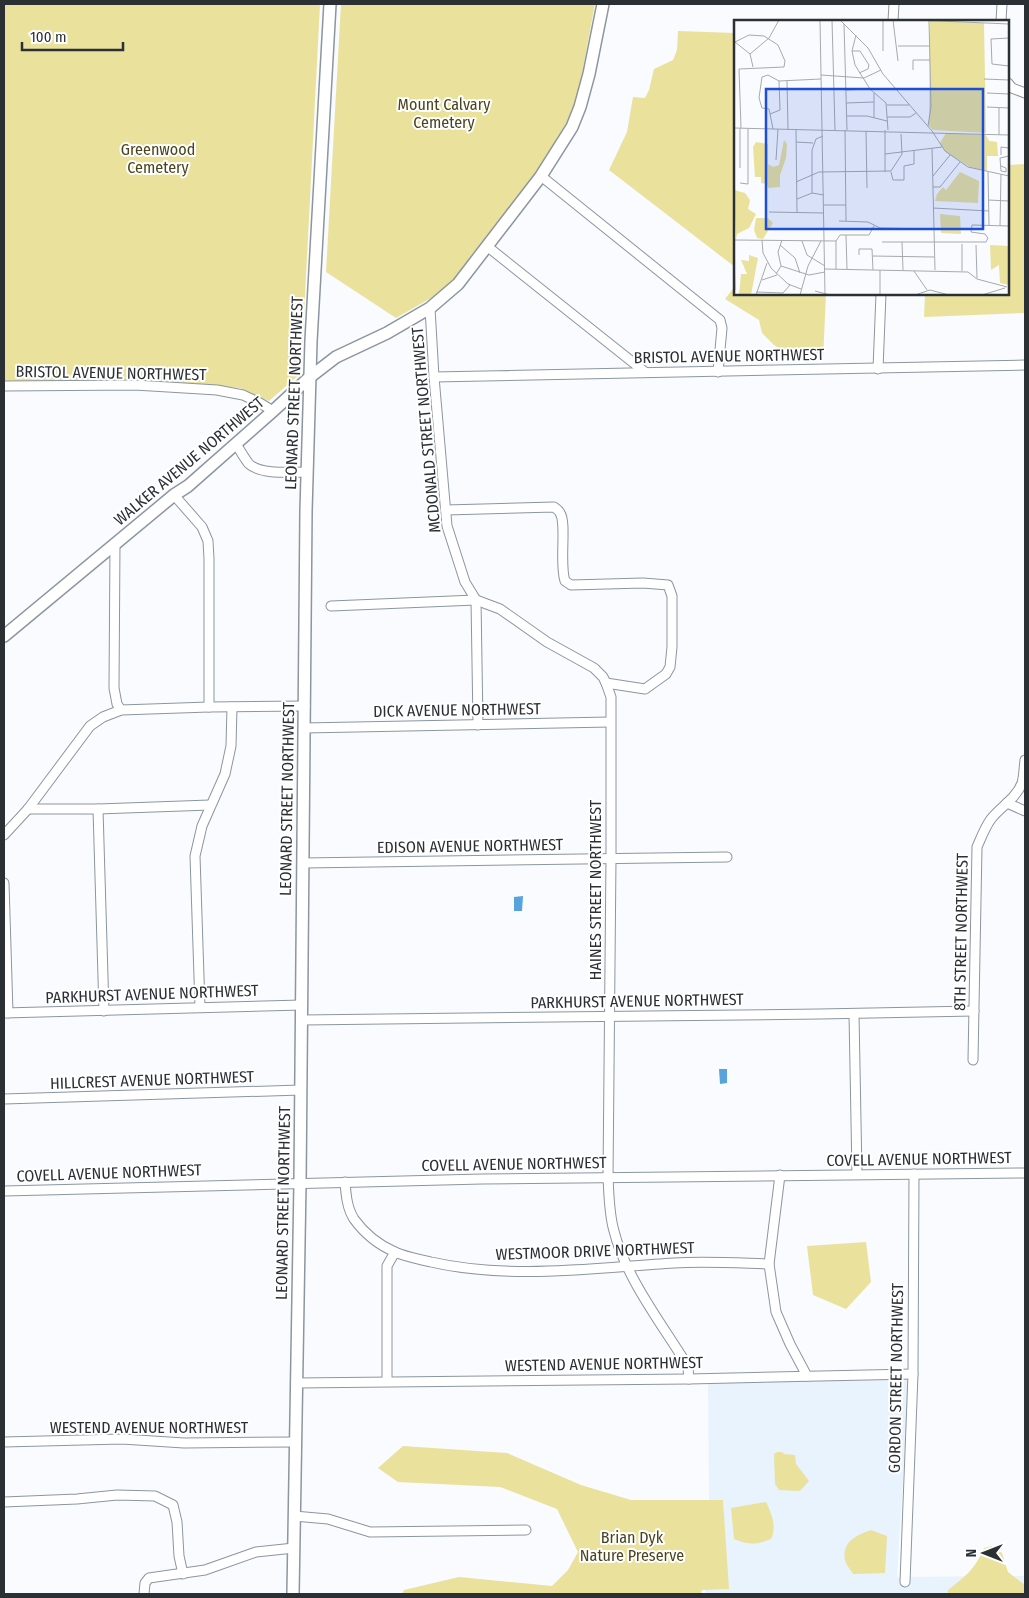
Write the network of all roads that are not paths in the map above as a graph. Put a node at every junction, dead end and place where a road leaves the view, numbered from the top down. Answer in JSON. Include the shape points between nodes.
{"nodes":[{"id":1,"x":330,"y":4,"type":"edge"},
{"id":2,"x":603,"y":4,"type":"edge"},
{"id":3,"x":894,"y":4,"type":"edge"},
{"id":4,"x":1002,"y":4,"type":"edge"},
{"id":5,"x":893,"y":20,"type":"edge"},
{"id":6,"x":1002,"y":20,"type":"edge"},
{"id":7,"x":1009,"y":84,"type":"edge"},
{"id":8,"x":1025,"y":93,"type":"edge"},
{"id":9,"x":541,"y":176,"type":"junction"},
{"id":10,"x":488,"y":247,"type":"junction"},
{"id":11,"x":881,"y":295,"type":"edge"},
{"id":12,"x":430,"y":308,"type":"junction"},
{"id":13,"x":1025,"y":366,"type":"edge"},
{"id":14,"x":878,"y":369,"type":"junction"},
{"id":15,"x":645,"y":372,"type":"junction"},
{"id":16,"x":718,"y":372,"type":"junction"},
{"id":17,"x":310,"y":377,"type":"junction"},
{"id":18,"x":434,"y":377,"type":"junction"},
{"id":19,"x":4,"y":386,"type":"edge"},
{"id":20,"x":273,"y":411,"type":"junction"},
{"id":21,"x":236,"y":444,"type":"junction"},
{"id":22,"x":307,"y":472,"type":"junction"},
{"id":23,"x":174,"y":495,"type":"junction"},
{"id":24,"x":446,"y":510,"type":"junction"},
{"id":25,"x":115,"y":544,"type":"junction"},
{"id":26,"x":476,"y":600,"type":"junction"},
{"id":27,"x":331,"y":606,"type":"dead end"},
{"id":28,"x":4,"y":636,"type":"edge"},
{"id":29,"x":606,"y":682,"type":"junction"},
{"id":30,"x":305,"y":706,"type":"junction"},
{"id":31,"x":209,"y":707,"type":"junction"},
{"id":32,"x":232,"y":707,"type":"junction"},
{"id":33,"x":121,"y":710,"type":"junction"},
{"id":34,"x":610,"y":722,"type":"junction"},
{"id":35,"x":478,"y":725,"type":"junction"},
{"id":36,"x":304,"y":728,"type":"junction"},
{"id":37,"x":1025,"y":760,"type":"edge"},
{"id":38,"x":1007,"y":803,"type":"junction"},
{"id":39,"x":210,"y":806,"type":"junction"},
{"id":40,"x":28,"y":809,"type":"junction"},
{"id":41,"x":98,"y":809,"type":"junction"},
{"id":42,"x":1025,"y":811,"type":"edge"},
{"id":43,"x":4,"y":835,"type":"edge"},
{"id":44,"x":727,"y":857,"type":"dead end"},
{"id":45,"x":611,"y":858,"type":"junction"},
{"id":46,"x":303,"y":863,"type":"junction"},
{"id":47,"x":4,"y":883,"type":"edge"},
{"id":48,"x":302,"y":1005,"type":"junction"},
{"id":49,"x":200,"y":1007,"type":"junction"},
{"id":50,"x":104,"y":1011,"type":"junction"},
{"id":51,"x":974,"y":1011,"type":"junction"},
{"id":52,"x":6,"y":1013,"type":"edge"},
{"id":53,"x":854,"y":1014,"type":"junction"},
{"id":54,"x":609,"y":1016,"type":"junction"},
{"id":55,"x":302,"y":1020,"type":"junction"},
{"id":56,"x":973,"y":1060,"type":"dead end"},
{"id":57,"x":301,"y":1090,"type":"junction"},
{"id":58,"x":4,"y":1100,"type":"edge"},
{"id":59,"x":1025,"y":1173,"type":"edge"},
{"id":60,"x":857,"y":1174,"type":"junction"},
{"id":61,"x":914,"y":1174,"type":"junction"},
{"id":62,"x":780,"y":1176,"type":"junction"},
{"id":63,"x":608,"y":1177,"type":"junction"},
{"id":64,"x":345,"y":1182,"type":"junction"},
{"id":65,"x":300,"y":1183,"type":"junction"},
{"id":66,"x":4,"y":1191,"type":"edge"},
{"id":67,"x":395,"y":1252,"type":"junction"},
{"id":68,"x":769,"y":1264,"type":"junction"},
{"id":69,"x":628,"y":1266,"type":"junction"},
{"id":70,"x":913,"y":1374,"type":"junction"},
{"id":71,"x":807,"y":1376,"type":"junction"},
{"id":72,"x":688,"y":1379,"type":"junction"},
{"id":73,"x":387,"y":1382,"type":"junction"},
{"id":74,"x":296,"y":1383,"type":"junction"},
{"id":75,"x":4,"y":1442,"type":"edge"},
{"id":76,"x":295,"y":1442,"type":"junction"},
{"id":77,"x":4,"y":1502,"type":"edge"},
{"id":78,"x":294,"y":1516,"type":"junction"},
{"id":79,"x":526,"y":1530,"type":"dead end"},
{"id":80,"x":294,"y":1548,"type":"junction"},
{"id":81,"x":183,"y":1574,"type":"junction"},
{"id":82,"x":905,"y":1582,"type":"dead end"},
{"id":83,"x":144,"y":1594,"type":"edge"},
{"id":84,"x":293,"y":1594,"type":"edge"}],
"edges":[{"from":1,"to":17,"type":"main road","name":"LEONARD STREET NORTHWEST"},
{"from":2,"to":9,"type":"main road","name":"WALKER AVENUE NORTHWEST","via":[[589,74],[576,116]]},
{"from":3,"to":5,"type":"street"},
{"from":4,"to":6,"type":"street"},
{"from":7,"to":8,"type":"street"},
{"from":9,"to":10,"type":"main road","name":"WALKER AVENUE NORTHWEST"},
{"from":9,"to":16,"type":"street","via":[[720,320]]},
{"from":10,"to":12,"type":"main road","name":"WALKER AVENUE NORTHWEST","via":[[458,284]]},
{"from":10,"to":15,"type":"street"},
{"from":11,"to":14,"type":"street"},
{"from":12,"to":17,"type":"main road","name":"WALKER AVENUE NORTHWEST","via":[[336,357]]},
{"from":12,"to":18,"type":"street","name":"MCDONALD STREET NORTHWEST"},
{"from":13,"to":14,"type":"street","name":"BRISTOL AVENUE NORTHWEST"},
{"from":14,"to":16,"type":"street","name":"BRISTOL AVENUE NORTHWEST"},
{"from":15,"to":16,"type":"street","name":"BRISTOL AVENUE NORTHWEST"},
{"from":15,"to":18,"type":"street","name":"BRISTOL AVENUE NORTHWEST"},
{"from":17,"to":20,"type":"main road","name":"WALKER AVENUE NORTHWEST"},
{"from":17,"to":22,"type":"main road","name":"LEONARD STREET NORTHWEST"},
{"from":18,"to":24,"type":"street","name":"MCDONALD STREET NORTHWEST"},
{"from":19,"to":20,"type":"street","name":"BRISTOL AVENUE NORTHWEST","via":[[135,385],[217,390],[243,395]]},
{"from":20,"to":21,"type":"main road","name":"WALKER AVENUE NORTHWEST"},
{"from":21,"to":22,"type":"street","via":[[256,469]]},
{"from":21,"to":23,"type":"main road","name":"WALKER AVENUE NORTHWEST"},
{"from":22,"to":30,"type":"main road","name":"LEONARD STREET NORTHWEST"},
{"from":23,"to":25,"type":"main road","name":"WALKER AVENUE NORTHWEST"},
{"from":23,"to":31,"type":"street","via":[[202,527],[208,541]]},
{"from":24,"to":26,"type":"street","name":"MCDONALD STREET NORTHWEST","via":[[456,557]]},
{"from":24,"to":29,"type":"street","via":[[554,508],[560,511],[562,518],[562,574],[565,581],[571,585],[668,585],[672,596],[672,647],[666,674],[645,689]]},
{"from":25,"to":28,"type":"main road","name":"WALKER AVENUE NORTHWEST"},
{"from":25,"to":33,"type":"street","via":[[114,688]]},
{"from":26,"to":27,"type":"street"},
{"from":26,"to":29,"type":"street","via":[[500,609],[547,642],[594,668]]},
{"from":26,"to":35,"type":"street","name":"MCDONALD STREET NORTHWEST"},
{"from":29,"to":34,"type":"street","name":"HAINES STREET NORTHWEST","via":[[611,698]]},
{"from":30,"to":32,"type":"street"},
{"from":30,"to":36,"type":"main road","name":"LEONARD STREET NORTHWEST"},
{"from":31,"to":32,"type":"street"},
{"from":31,"to":33,"type":"street"},
{"from":32,"to":39,"type":"street","via":[[231,746],[225,774]]},
{"from":33,"to":40,"type":"street","via":[[90,726]]},
{"from":34,"to":35,"type":"street","name":"DICK AVENUE NORTHWEST"},
{"from":34,"to":45,"type":"street","name":"HAINES STREET NORTHWEST"},
{"from":35,"to":36,"type":"street","name":"DICK AVENUE NORTHWEST"},
{"from":36,"to":46,"type":"main road","name":"LEONARD STREET NORTHWEST"},
{"from":37,"to":38,"type":"street","name":"8TH STREET NORTHWEST","via":[[1022,784]]},
{"from":38,"to":42,"type":"street"},
{"from":38,"to":51,"type":"street","name":"8TH STREET NORTHWEST","via":[[991,818],[977,847]]},
{"from":39,"to":41,"type":"street"},
{"from":39,"to":49,"type":"street","via":[[195,856]]},
{"from":40,"to":41,"type":"street"},
{"from":40,"to":43,"type":"street"},
{"from":41,"to":50,"type":"street"},
{"from":44,"to":45,"type":"street","name":"EDISON AVENUE NORTHWEST"},
{"from":45,"to":46,"type":"street","name":"EDISON AVENUE NORTHWEST"},
{"from":45,"to":54,"type":"street","name":"HAINES STREET NORTHWEST"},
{"from":46,"to":48,"type":"main road","name":"LEONARD STREET NORTHWEST"},
{"from":47,"to":52,"type":"street"},
{"from":48,"to":49,"type":"street","name":"PARKHURST AVENUE NORTHWEST"},
{"from":48,"to":55,"type":"main road","name":"LEONARD STREET NORTHWEST"},
{"from":49,"to":50,"type":"street","name":"PARKHURST AVENUE NORTHWEST"},
{"from":50,"to":52,"type":"street","name":"PARKHURST AVENUE NORTHWEST"},
{"from":51,"to":53,"type":"street","name":"PARKHURST AVENUE NORTHWEST"},
{"from":51,"to":56,"type":"street","name":"8TH STREET NORTHWEST"},
{"from":53,"to":54,"type":"street","name":"PARKHURST AVENUE NORTHWEST"},
{"from":53,"to":60,"type":"street"},
{"from":54,"to":55,"type":"street","name":"PARKHURST AVENUE NORTHWEST"},
{"from":54,"to":63,"type":"street","name":"HAINES STREET NORTHWEST"},
{"from":55,"to":57,"type":"main road","name":"LEONARD STREET NORTHWEST"},
{"from":57,"to":58,"type":"street","name":"HILLCREST AVENUE NORTHWEST"},
{"from":57,"to":65,"type":"main road","name":"LEONARD STREET NORTHWEST"},
{"from":59,"to":61,"type":"street","name":"COVELL AVENUE NORTHWEST"},
{"from":60,"to":61,"type":"street","name":"COVELL AVENUE NORTHWEST"},
{"from":60,"to":62,"type":"street","name":"COVELL AVENUE NORTHWEST"},
{"from":61,"to":70,"type":"street","name":"GORDON STREET NORTHWEST"},
{"from":62,"to":63,"type":"street","name":"COVELL AVENUE NORTHWEST"},
{"from":62,"to":68,"type":"street"},
{"from":63,"to":64,"type":"street","name":"COVELL AVENUE NORTHWEST"},
{"from":63,"to":69,"type":"street","name":"HAINES STREET NORTHWEST","via":[[614,1232]]},
{"from":64,"to":65,"type":"street","name":"COVELL AVENUE NORTHWEST"},
{"from":64,"to":67,"type":"street","name":"WESTMOOR DRIVE NORTHWEST","via":[[346,1200],[353,1218],[369,1236]]},
{"from":65,"to":66,"type":"street","name":"COVELL AVENUE NORTHWEST"},
{"from":65,"to":74,"type":"main road","name":"LEONARD STREET NORTHWEST"},
{"from":67,"to":69,"type":"street","name":"WESTMOOR DRIVE NORTHWEST","via":[[448,1265],[516,1272]]},
{"from":67,"to":73,"type":"street","via":[[387,1266]]},
{"from":68,"to":69,"type":"street","name":"WESTMOOR DRIVE NORTHWEST"},
{"from":68,"to":71,"type":"street","via":[[776,1312]]},
{"from":69,"to":72,"type":"street","name":"HAINES STREET NORTHWEST","via":[[688,1368]]},
{"from":70,"to":71,"type":"street","name":"WESTEND AVENUE NORTHWEST"},
{"from":70,"to":82,"type":"street","name":"GORDON STREET NORTHWEST"},
{"from":71,"to":72,"type":"street","name":"WESTEND AVENUE NORTHWEST"},
{"from":72,"to":73,"type":"street","name":"WESTEND AVENUE NORTHWEST"},
{"from":73,"to":74,"type":"street","name":"WESTEND AVENUE NORTHWEST"},
{"from":74,"to":76,"type":"main road","name":"LEONARD STREET NORTHWEST"},
{"from":75,"to":76,"type":"street","name":"WESTEND AVENUE NORTHWEST","via":[[122,1439],[184,1443]]},
{"from":76,"to":78,"type":"main road","name":"LEONARD STREET NORTHWEST"},
{"from":77,"to":81,"type":"street","via":[[117,1495],[155,1496],[173,1505]]},
{"from":78,"to":79,"type":"street","via":[[328,1519],[370,1532]]},
{"from":78,"to":80,"type":"main road","name":"LEONARD STREET NORTHWEST"},
{"from":80,"to":81,"type":"street","via":[[256,1552],[205,1570]]},
{"from":80,"to":84,"type":"main road","name":"LEONARD STREET NORTHWEST"},
{"from":81,"to":83,"type":"street","via":[[149,1578]]}]}
